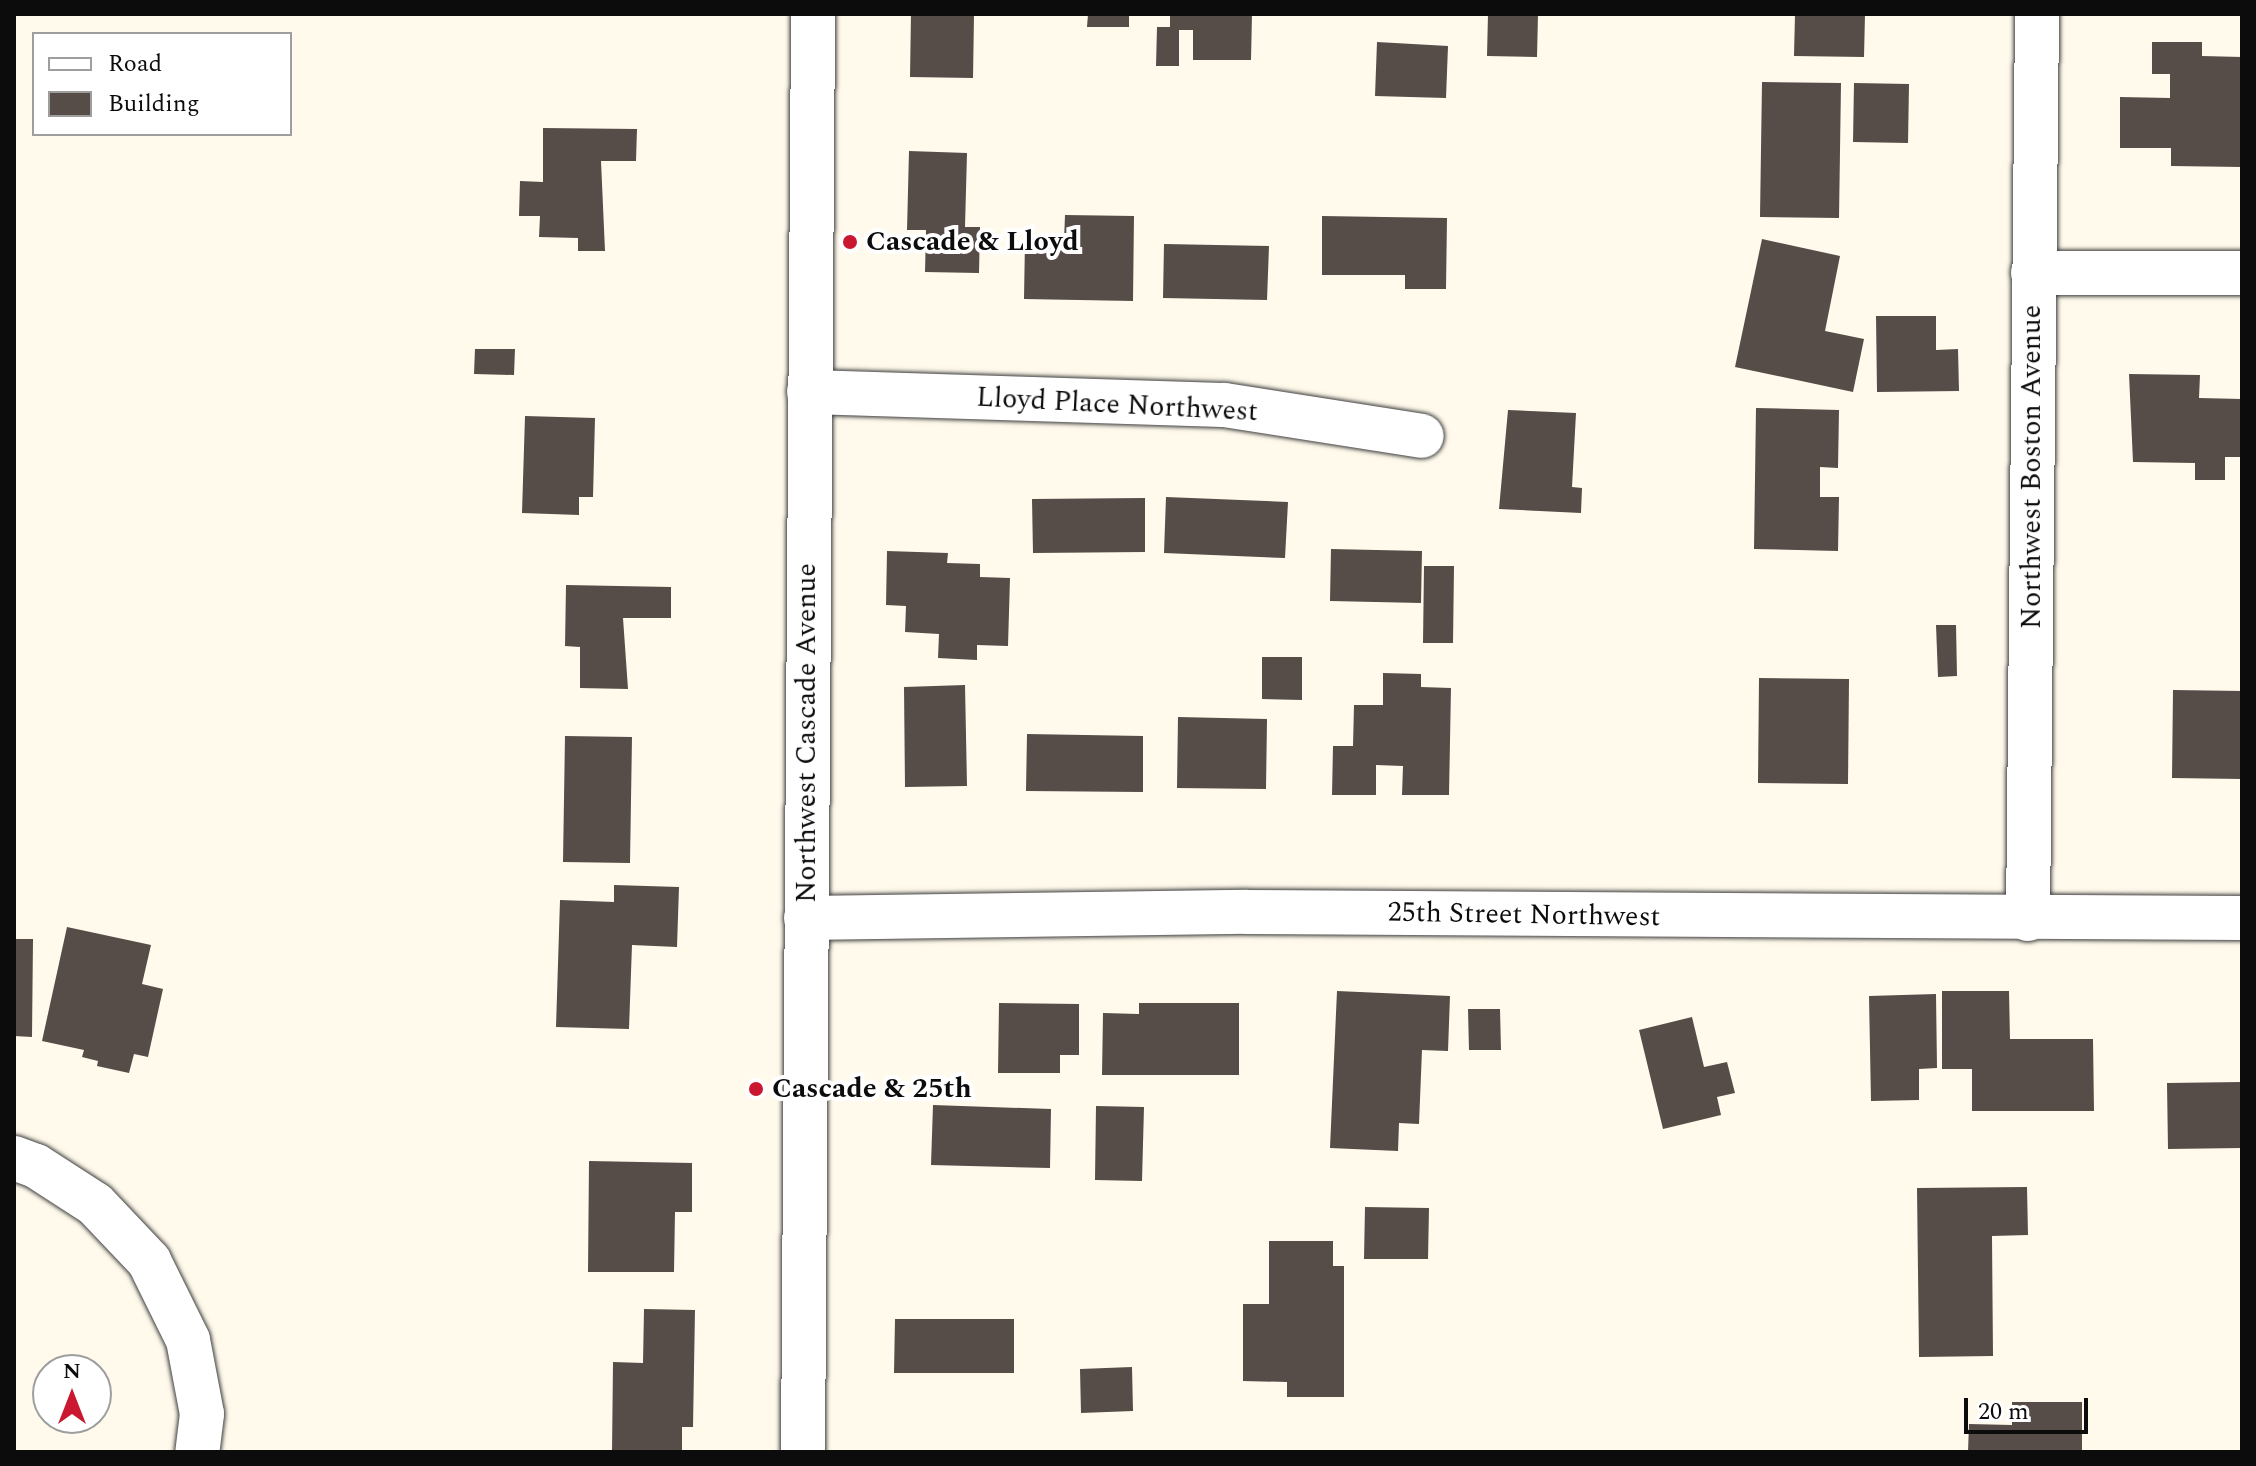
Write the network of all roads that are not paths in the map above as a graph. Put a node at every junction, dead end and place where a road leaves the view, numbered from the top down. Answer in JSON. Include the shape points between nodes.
{"nodes":[{"id":1,"x":813,"y":14,"type":"edge"},
{"id":2,"x":2037,"y":14,"type":"edge"},
{"id":3,"x":2033,"y":273,"type":"junction"},
{"id":4,"x":2242,"y":273,"type":"edge"},
{"id":5,"x":809,"y":392,"type":"junction"},
{"id":6,"x":1422,"y":436,"type":"dead end"},
{"id":7,"x":806,"y":918,"type":"junction"},
{"id":8,"x":2242,"y":918,"type":"edge"},
{"id":9,"x":2028,"y":919,"type":"junction"},
{"id":10,"x":14,"y":1158,"type":"edge"},
{"id":11,"x":197,"y":1452,"type":"edge"},
{"id":12,"x":803,"y":1452,"type":"edge"}],
"edges":[{"from":1,"to":5,"type":"street","name":"Northwest Cascade Avenue"},
{"from":2,"to":3,"type":"street","name":"Northwest Boston Avenue"},
{"from":3,"to":4,"type":"street"},
{"from":3,"to":9,"type":"street","name":"Northwest Boston Avenue"},
{"from":5,"to":6,"type":"street","name":"Lloyd Place Northwest","via":[[1224,405]]},
{"from":5,"to":7,"type":"street","name":"Northwest Cascade Avenue"},
{"from":7,"to":9,"type":"street","name":"25th Street Northwest","via":[[1247,912]]},
{"from":7,"to":12,"type":"street","name":"Northwest Cascade Avenue"},
{"from":8,"to":9,"type":"street","name":"25th Street Northwest"},
{"from":10,"to":11,"type":"street","via":[[95,1204],[149,1261],[188,1340],[202,1414]]}]}
